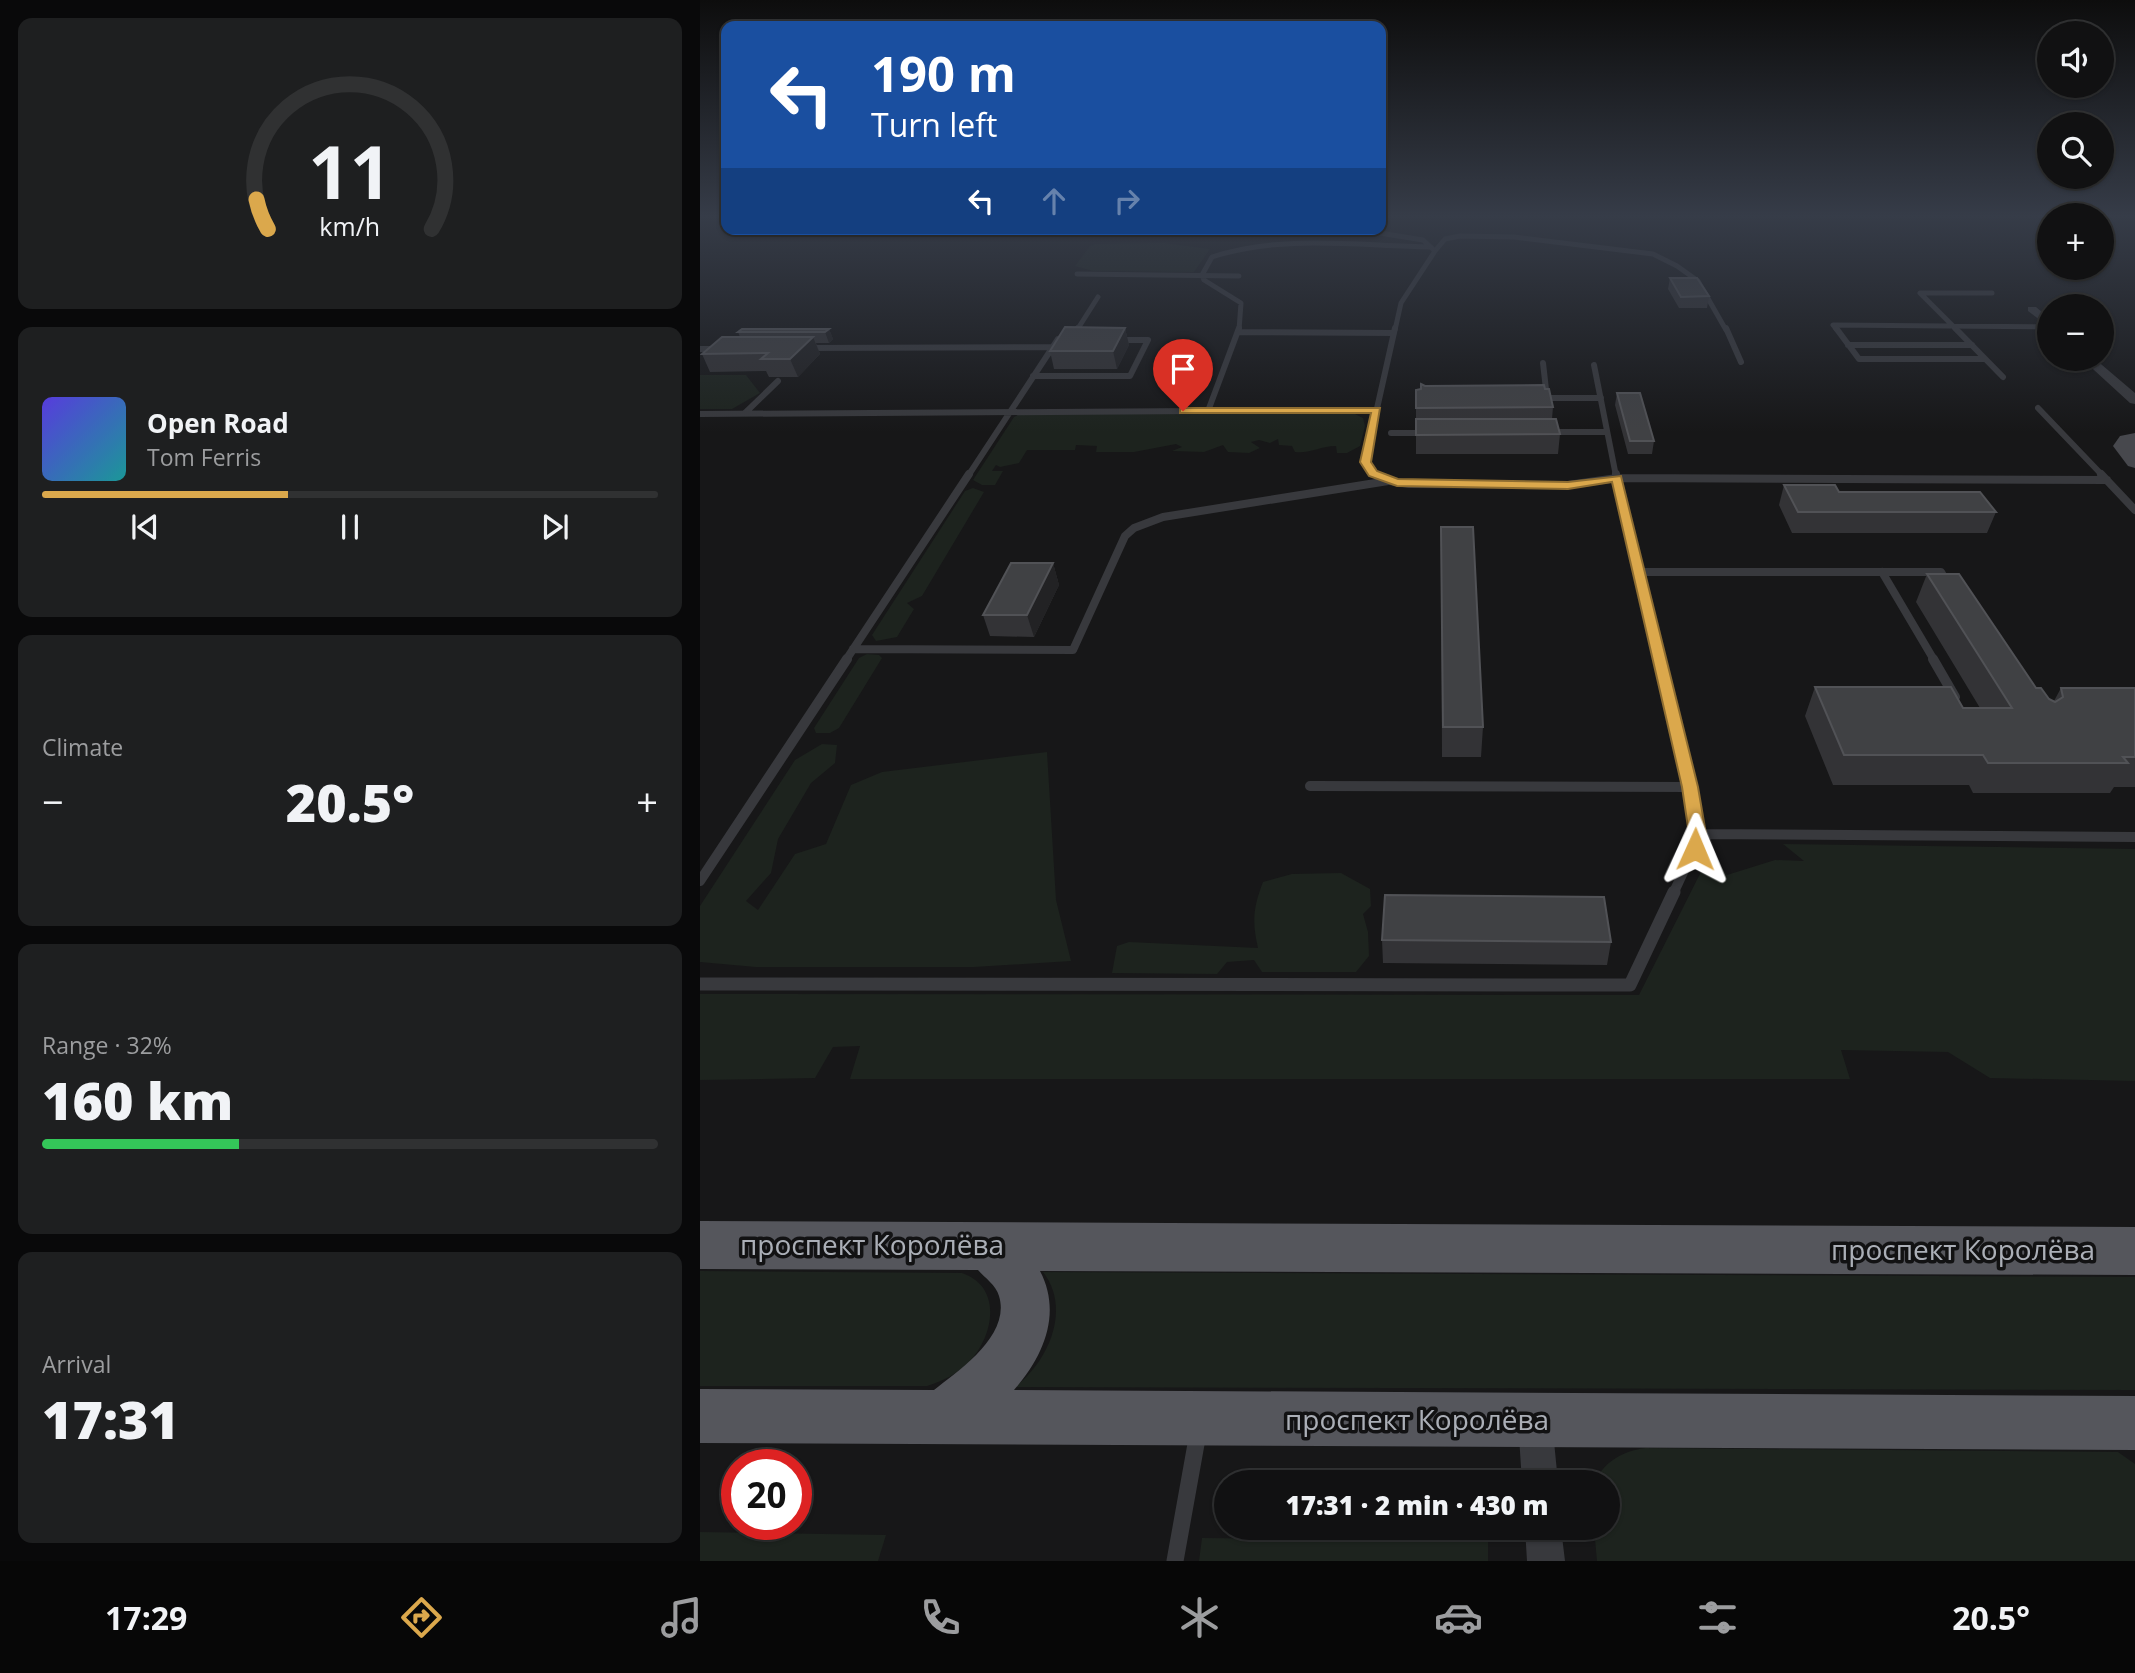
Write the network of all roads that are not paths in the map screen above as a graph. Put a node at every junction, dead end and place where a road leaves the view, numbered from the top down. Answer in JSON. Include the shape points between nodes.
{"nodes":[{"id":1,"x":1212,"y":287,"type":"edge"},
{"id":2,"x":1411,"y":287,"type":"edge"},
{"id":3,"x":1701,"y":287,"type":"edge"},
{"id":4,"x":1992,"y":293,"type":"dead end"},
{"id":5,"x":1098,"y":297,"type":"dead end"},
{"id":6,"x":2032,"y":309,"type":"dead end"},
{"id":7,"x":2037,"y":314,"type":"edge"},
{"id":8,"x":1951,"y":324,"type":"junction"},
{"id":9,"x":2037,"y":324,"type":"edge"},
{"id":10,"x":1238,"y":331,"type":"junction"},
{"id":11,"x":1394,"y":333,"type":"junction"},
{"id":12,"x":1071,"y":340,"type":"junction"},
{"id":13,"x":1084,"y":340,"type":"edge"},
{"id":14,"x":1110,"y":340,"type":"edge"},
{"id":15,"x":1848,"y":345,"type":"junction"},
{"id":16,"x":1915,"y":345,"type":"junction"},
{"id":17,"x":1972,"y":345,"type":"junction"},
{"id":18,"x":1053,"y":347,"type":"junction"},
{"id":19,"x":700,"y":349,"type":"edge"},
{"id":20,"x":727,"y":349,"type":"edge"},
{"id":21,"x":795,"y":349,"type":"edge"},
{"id":22,"x":1927,"y":359,"type":"junction"},
{"id":23,"x":1985,"y":359,"type":"junction"},
{"id":24,"x":1741,"y":362,"type":"dead end"},
{"id":25,"x":1543,"y":363,"type":"dead end"},
{"id":26,"x":1594,"y":365,"type":"dead end"},
{"id":27,"x":1935,"y":369,"type":"dead end"},
{"id":28,"x":2102,"y":371,"type":"edge"},
{"id":29,"x":1033,"y":376,"type":"junction"},
{"id":30,"x":2003,"y":377,"type":"dead end"},
{"id":31,"x":778,"y":381,"type":"dead end"},
{"id":32,"x":1533,"y":398,"type":"edge"},
{"id":33,"x":1547,"y":398,"type":"junction"},
{"id":34,"x":1601,"y":398,"type":"junction"},
{"id":35,"x":2135,"y":400,"type":"edge"},
{"id":36,"x":2038,"y":408,"type":"dead end"},
{"id":37,"x":1377,"y":410,"type":"junction"},
{"id":38,"x":1208,"y":411,"type":"junction"},
{"id":39,"x":1009,"y":412,"type":"junction"},
{"id":40,"x":700,"y":414,"type":"edge"},
{"id":41,"x":745,"y":414,"type":"junction"},
{"id":42,"x":1539,"y":432,"type":"edge"},
{"id":43,"x":1607,"y":432,"type":"junction"},
{"id":44,"x":1391,"y":433,"type":"dead end"},
{"id":45,"x":1432,"y":433,"type":"edge"},
{"id":46,"x":2129,"y":441,"type":"edge"},
{"id":47,"x":2135,"y":462,"type":"edge"},
{"id":48,"x":1617,"y":478,"type":"junction"},
{"id":49,"x":2107,"y":480,"type":"junction"},
{"id":50,"x":1388,"y":481,"type":"junction"},
{"id":51,"x":2135,"y":510,"type":"edge"},
{"id":52,"x":1639,"y":572,"type":"junction"},
{"id":53,"x":1882,"y":572,"type":"junction"},
{"id":54,"x":1956,"y":596,"type":"edge"},
{"id":55,"x":853,"y":649,"type":"junction"},
{"id":56,"x":1964,"y":712,"type":"edge"},
{"id":57,"x":1310,"y":786,"type":"dead end"},
{"id":58,"x":1690,"y":787,"type":"junction"},
{"id":59,"x":1697,"y":834,"type":"junction"},
{"id":60,"x":2135,"y":837,"type":"edge"},
{"id":61,"x":700,"y":881,"type":"edge"},
{"id":62,"x":700,"y":984,"type":"edge"},
{"id":63,"x":700,"y":1245,"type":"edge"},
{"id":64,"x":988,"y":1246,"type":"junction"},
{"id":65,"x":2135,"y":1251,"type":"edge"},
{"id":66,"x":700,"y":1416,"type":"edge"},
{"id":67,"x":943,"y":1418,"type":"junction"},
{"id":68,"x":1200,"y":1419,"type":"junction"},
{"id":69,"x":1535,"y":1421,"type":"junction"},
{"id":70,"x":2135,"y":1423,"type":"edge"},
{"id":71,"x":1539,"y":1470,"type":"edge"},
{"id":72,"x":1545,"y":1540,"type":"edge"},
{"id":73,"x":1175,"y":1561,"type":"edge"},
{"id":74,"x":1546,"y":1561,"type":"edge"}],
"edges":[{"from":1,"to":10,"type":"lane","via":[[1241,303]]},
{"from":2,"to":11,"type":"lane","via":[[1401,303]]},
{"from":3,"to":24,"type":"lane"},
{"from":4,"to":8,"type":"lane","via":[[1920,293]]},
{"from":5,"to":12,"type":"lane"},
{"from":6,"to":7,"type":"street"},
{"from":8,"to":9,"type":"lane"},
{"from":8,"to":15,"type":"lane","via":[[1833,325]]},
{"from":8,"to":17,"type":"lane"},
{"from":10,"to":11,"type":"lane"},
{"from":10,"to":38,"type":"lane"},
{"from":11,"to":37,"type":"lane"},
{"from":12,"to":13,"type":"lane"},
{"from":12,"to":18,"type":"lane","via":[[1058,339]]},
{"from":14,"to":29,"type":"lane","via":[[1148,340],[1130,376]]},
{"from":15,"to":16,"type":"lane"},
{"from":15,"to":22,"type":"lane","via":[[1859,359]]},
{"from":16,"to":17,"type":"lane"},
{"from":16,"to":22,"type":"lane"},
{"from":17,"to":23,"type":"lane"},
{"from":18,"to":21,"type":"lane"},
{"from":18,"to":29,"type":"lane"},
{"from":19,"to":20,"type":"lane"},
{"from":22,"to":23,"type":"lane"},
{"from":22,"to":27,"type":"lane"},
{"from":23,"to":30,"type":"lane"},
{"from":25,"to":33,"type":"lane"},
{"from":26,"to":34,"type":"lane"},
{"from":28,"to":35,"type":"street"},
{"from":29,"to":39,"type":"lane"},
{"from":31,"to":41,"type":"lane"},
{"from":32,"to":33,"type":"lane"},
{"from":33,"to":34,"type":"lane"},
{"from":34,"to":43,"type":"lane"},
{"from":36,"to":49,"type":"lane"},
{"from":37,"to":38,"type":"lane"},
{"from":37,"to":50,"type":"lane","via":[[1365,462],[1373,474]]},
{"from":38,"to":39,"type":"lane"},
{"from":39,"to":41,"type":"lane"},
{"from":39,"to":55,"type":"lane"},
{"from":40,"to":41,"type":"lane"},
{"from":42,"to":43,"type":"lane"},
{"from":43,"to":48,"type":"lane"},
{"from":44,"to":45,"type":"lane"},
{"from":46,"to":47,"type":"street","via":[[2125,451]]},
{"from":48,"to":49,"type":"lane"},
{"from":48,"to":50,"type":"lane","via":[[1568,485]]},
{"from":48,"to":52,"type":"lane"},
{"from":49,"to":51,"type":"lane"},
{"from":50,"to":55,"type":"lane","via":[[1163,517],[1134,527],[1118,546],[1073,650]]},
{"from":52,"to":53,"type":"lane"},
{"from":52,"to":58,"type":"lane"},
{"from":53,"to":54,"type":"lane","via":[[1941,572]]},
{"from":53,"to":56,"type":"lane"},
{"from":55,"to":61,"type":"lane"},
{"from":57,"to":58,"type":"lane"},
{"from":58,"to":59,"type":"lane"},
{"from":59,"to":60,"type":"lane"},
{"from":59,"to":62,"type":"lane","via":[[1695,849],[1630,985]]},
{"from":63,"to":64,"type":"main road","name":"проспект Королёва"},
{"from":64,"to":65,"type":"main road","name":"проспект Королёва"},
{"from":64,"to":67,"type":"main road","via":[[1007,1261],[1021,1284],[1028,1309],[1023,1334],[1011,1356],[982,1388]]},
{"from":66,"to":67,"type":"main road","name":"проспект Королёва"},
{"from":67,"to":68,"type":"main road","name":"проспект Королёва"},
{"from":68,"to":69,"type":"main road","name":"проспект Королёва"},
{"from":68,"to":73,"type":"lane"},
{"from":69,"to":70,"type":"main road","name":"проспект Королёва"},
{"from":69,"to":71,"type":"street"},
{"from":72,"to":74,"type":"street"}]}
